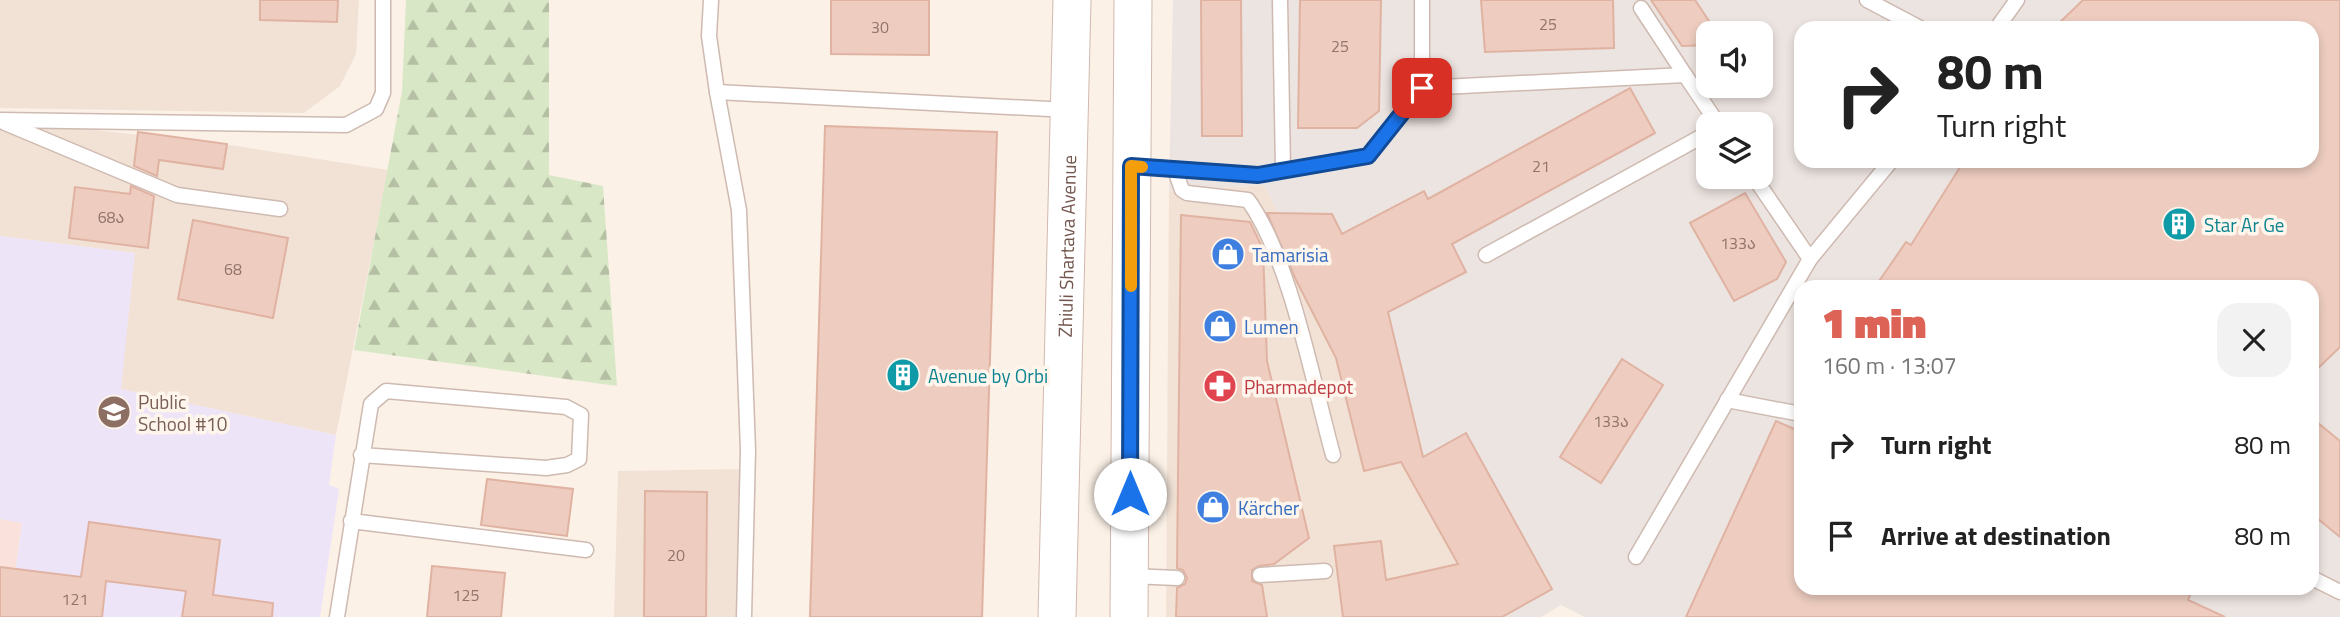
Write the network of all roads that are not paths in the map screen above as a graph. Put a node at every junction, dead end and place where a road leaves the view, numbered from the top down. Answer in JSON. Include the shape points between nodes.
{"nodes":[{"id":1,"x":383,"y":0,"type":"edge"},
{"id":2,"x":711,"y":0,"type":"edge"},
{"id":3,"x":1072,"y":0,"type":"edge"},
{"id":4,"x":1133,"y":0,"type":"edge"},
{"id":5,"x":1280,"y":0,"type":"edge"},
{"id":6,"x":1422,"y":0,"type":"edge"},
{"id":7,"x":1867,"y":0,"type":"edge"},
{"id":8,"x":2017,"y":0,"type":"edge"},
{"id":9,"x":1641,"y":8,"type":"dead end"},
{"id":10,"x":1907,"y":21,"type":"edge"},
{"id":11,"x":2002,"y":21,"type":"edge"},
{"id":12,"x":1685,"y":75,"type":"junction"},
{"id":13,"x":1422,"y":88,"type":"junction"},
{"id":14,"x":717,"y":92,"type":"junction"},
{"id":15,"x":1068,"y":110,"type":"junction"},
{"id":16,"x":1710,"y":112,"type":"edge"},
{"id":17,"x":0,"y":121,"type":"edge"},
{"id":18,"x":1696,"y":140,"type":"edge"},
{"id":19,"x":1131,"y":166,"type":"junction"},
{"id":20,"x":1885,"y":168,"type":"edge"},
{"id":21,"x":1283,"y":169,"type":"junction"},
{"id":22,"x":1175,"y":170,"type":"junction"},
{"id":23,"x":1762,"y":189,"type":"edge"},
{"id":24,"x":280,"y":209,"type":"dead end"},
{"id":25,"x":1486,"y":254,"type":"dead end"},
{"id":26,"x":1810,"y":259,"type":"junction"},
{"id":27,"x":1798,"y":280,"type":"edge"},
{"id":28,"x":1794,"y":286,"type":"edge"},
{"id":29,"x":1727,"y":400,"type":"junction"},
{"id":30,"x":1794,"y":413,"type":"edge"},
{"id":31,"x":361,"y":455,"type":"junction"},
{"id":32,"x":1333,"y":455,"type":"dead end"},
{"id":33,"x":351,"y":520,"type":"junction"},
{"id":34,"x":586,"y":550,"type":"dead end"},
{"id":35,"x":1636,"y":557,"type":"dead end"},
{"id":36,"x":1325,"y":571,"type":"dead end"},
{"id":37,"x":1260,"y":575,"type":"dead end"},
{"id":38,"x":1129,"y":576,"type":"junction"},
{"id":39,"x":1177,"y":578,"type":"dead end"},
{"id":40,"x":2319,"y":582,"type":"edge"},
{"id":41,"x":2340,"y":592,"type":"edge"},
{"id":42,"x":337,"y":617,"type":"edge"},
{"id":43,"x":744,"y":617,"type":"edge"},
{"id":44,"x":1057,"y":617,"type":"edge"},
{"id":45,"x":1129,"y":617,"type":"edge"}],
"edges":[{"from":1,"to":17,"type":"lane","via":[[383,93],[376,109],[346,125]]},
{"from":2,"to":14,"type":"lane","via":[[709,37]]},
{"from":3,"to":15,"type":"main road","name":"Zhiuli Shartava Avenue"},
{"from":4,"to":19,"type":"main road"},
{"from":5,"to":21,"type":"lane"},
{"from":6,"to":13,"type":"lane"},
{"from":7,"to":10,"type":"lane"},
{"from":8,"to":11,"type":"lane"},
{"from":9,"to":12,"type":"lane"},
{"from":12,"to":13,"type":"lane"},
{"from":12,"to":16,"type":"lane"},
{"from":13,"to":21,"type":"lane","via":[[1368,156]]},
{"from":14,"to":15,"type":"lane"},
{"from":14,"to":43,"type":"lane","via":[[739,210],[748,450]]},
{"from":15,"to":44,"type":"main road","name":"Zhiuli Shartava Avenue"},
{"from":17,"to":24,"type":"lane","via":[[177,195]]},
{"from":18,"to":25,"type":"lane"},
{"from":19,"to":22,"type":"lane"},
{"from":19,"to":38,"type":"main road"},
{"from":20,"to":26,"type":"lane"},
{"from":21,"to":22,"type":"lane","via":[[1258,175]]},
{"from":22,"to":32,"type":"lane","via":[[1182,190],[1248,200],[1263,220]]},
{"from":23,"to":26,"type":"lane"},
{"from":26,"to":27,"type":"lane"},
{"from":28,"to":29,"type":"lane"},
{"from":29,"to":30,"type":"lane"},
{"from":29,"to":35,"type":"lane"},
{"from":31,"to":31,"type":"lane","via":[[372,404],[386,391],[566,407],[580,415],[579,459],[567,465],[546,468]]},
{"from":31,"to":33,"type":"lane"},
{"from":33,"to":34,"type":"lane"},
{"from":33,"to":42,"type":"lane"},
{"from":36,"to":37,"type":"lane"},
{"from":38,"to":39,"type":"lane"},
{"from":38,"to":45,"type":"main road"},
{"from":40,"to":41,"type":"lane"}]}
